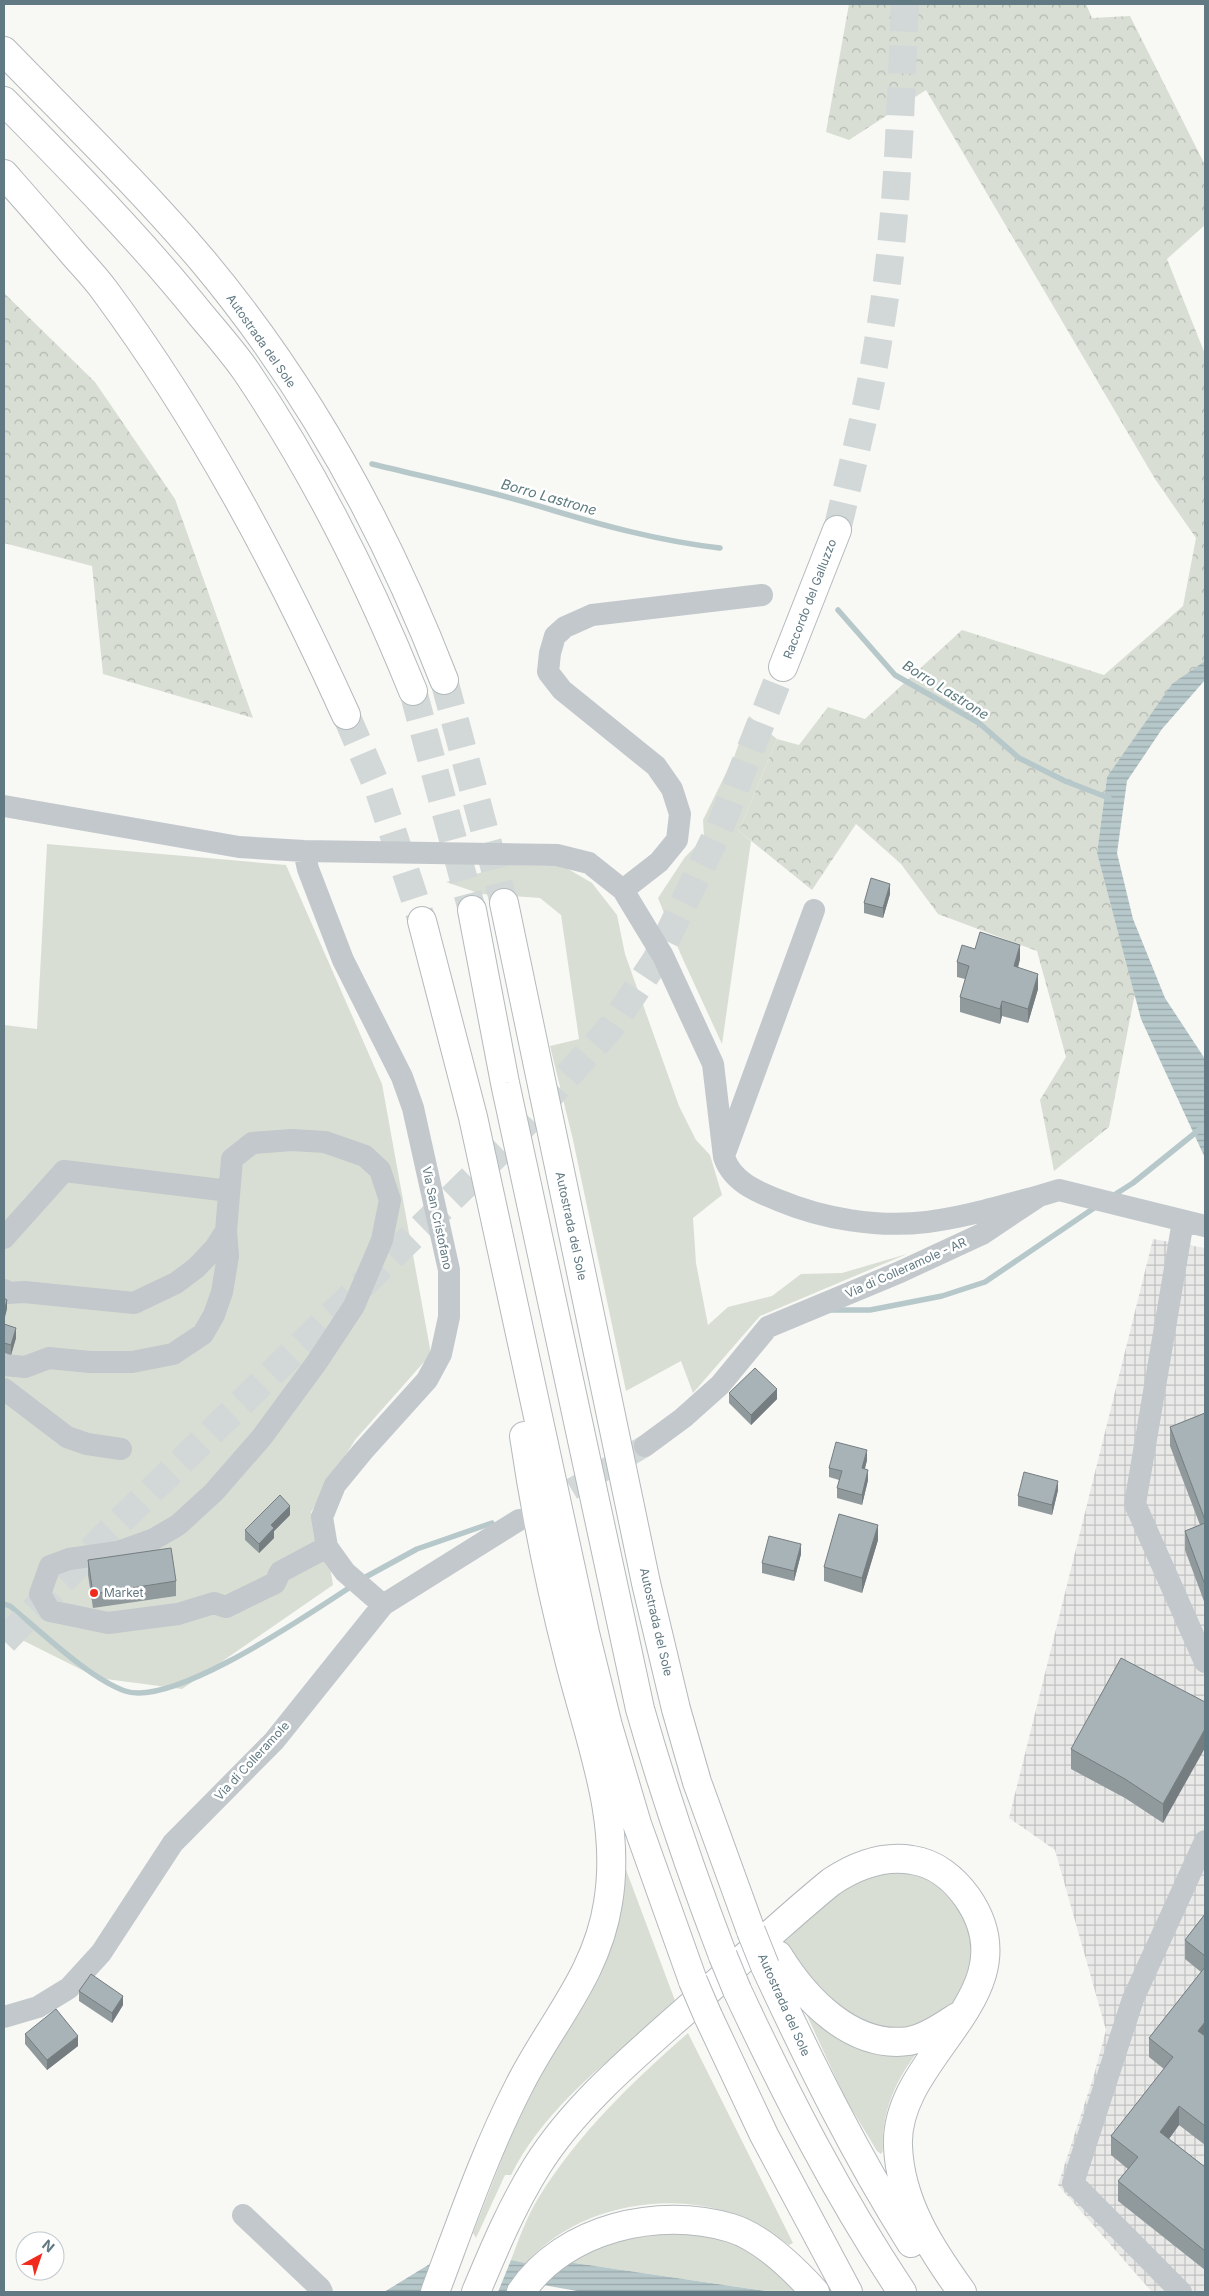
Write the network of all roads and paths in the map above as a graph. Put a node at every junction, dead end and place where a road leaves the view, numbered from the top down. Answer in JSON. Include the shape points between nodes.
{"nodes":[{"id":1,"x":4,"y":52,"type":"edge"},
{"id":2,"x":4,"y":101,"type":"edge"},
{"id":3,"x":4,"y":174,"type":"edge"},
{"id":4,"x":837,"y":530,"type":"tunnel mouth"},
{"id":5,"x":762,"y":594,"type":"dead end"},
{"id":6,"x":783,"y":667,"type":"tunnel mouth"},
{"id":7,"x":444,"y":680,"type":"tunnel mouth"},
{"id":8,"x":413,"y":691,"type":"tunnel mouth"},
{"id":9,"x":346,"y":715,"type":"tunnel mouth"},
{"id":10,"x":4,"y":806,"type":"edge"},
{"id":11,"x":304,"y":851,"type":"junction"},
{"id":12,"x":623,"y":890,"type":"junction"},
{"id":13,"x":504,"y":904,"type":"tunnel mouth"},
{"id":14,"x":472,"y":910,"type":"tunnel mouth"},
{"id":15,"x":814,"y":910,"type":"dead end"},
{"id":16,"x":422,"y":921,"type":"tunnel mouth"},
{"id":17,"x":724,"y":1156,"type":"junction"},
{"id":18,"x":229,"y":1191,"type":"junction"},
{"id":19,"x":1039,"y":1196,"type":"junction"},
{"id":20,"x":1183,"y":1221,"type":"junction"},
{"id":21,"x":1205,"y":1226,"type":"edge"},
{"id":22,"x":226,"y":1231,"type":"junction"},
{"id":23,"x":4,"y":1238,"type":"edge"},
{"id":24,"x":4,"y":1290,"type":"edge"},
{"id":25,"x":514,"y":1307,"type":"junction"},
{"id":26,"x":4,"y":1365,"type":"edge"},
{"id":27,"x":4,"y":1390,"type":"edge"},
{"id":28,"x":645,"y":1446,"type":"tunnel mouth"},
{"id":29,"x":121,"y":1449,"type":"dead end"},
{"id":30,"x":519,"y":1520,"type":"dead end"},
{"id":31,"x":327,"y":1547,"type":"junction"},
{"id":32,"x":383,"y":1605,"type":"junction"},
{"id":33,"x":1205,"y":1662,"type":"edge"},
{"id":34,"x":1205,"y":1841,"type":"edge"},
{"id":35,"x":771,"y":1960,"type":"junction"},
{"id":36,"x":965,"y":2012,"type":"junction"},
{"id":37,"x":4,"y":2017,"type":"edge"},
{"id":38,"x":243,"y":2214,"type":"dead end"},
{"id":39,"x":808,"y":2284,"type":"edge"},
{"id":40,"x":844,"y":2286,"type":"edge"},
{"id":41,"x":951,"y":2289,"type":"edge"},
{"id":42,"x":322,"y":2292,"type":"edge"},
{"id":43,"x":435,"y":2292,"type":"edge"},
{"id":44,"x":476,"y":2292,"type":"edge"},
{"id":45,"x":521,"y":2292,"type":"edge"},
{"id":46,"x":902,"y":2292,"type":"edge"},
{"id":47,"x":1181,"y":2292,"type":"edge"}],
"edges":[{"from":1,"to":7,"type":"main road","name":"Autostrada del Sole","via":[[120,170],[202,261],[273,354],[336,453],[389,553],[418,612]]},
{"from":2,"to":8,"type":"main road","via":[[95,193],[245,369],[317,484],[383,617]]},
{"from":3,"to":9,"type":"main road","via":[[105,290],[166,380],[219,467],[304,621]]},
{"from":4,"to":6,"type":"main road","name":"Raccordo del Galluzzo"},
{"from":5,"to":12,"type":"street","via":[[592,616],[565,627],[556,636],[548,672],[562,690],[656,766],[672,789],[680,814],[677,840],[659,862]]},
{"from":10,"to":11,"type":"street","via":[[239,848]]},
{"from":11,"to":12,"type":"street","via":[[557,855],[589,863]]},
{"from":11,"to":31,"type":"street","name":"Via San Cristofano","via":[[308,870],[343,960],[402,1077],[413,1108],[449,1270],[449,1317],[441,1354],[427,1380],[335,1485],[322,1517]]},
{"from":12,"to":17,"type":"street","via":[[662,956],[713,1064]]},
{"from":13,"to":35,"type":"main road","name":"Autostrada del Sole","bridge":true,"via":[[646,1583],[676,1709],[697,1782]]},
{"from":14,"to":46,"type":"main road","bridge":true,"via":[[640,1709],[687,1860],[738,1990],[805,2130],[846,2205]]},
{"from":15,"to":17,"type":"street"},
{"from":16,"to":25,"type":"main road","via":[[473,1117]]},
{"from":17,"to":19,"type":"street","via":[[728,1169],[738,1180],[766,1196],[808,1212],[855,1220],[889,1224],[926,1222],[977,1213]]},
{"from":18,"to":22,"type":"street"},
{"from":18,"to":23,"type":"street","via":[[64,1171]]},
{"from":18,"to":31,"type":"street","via":[[232,1159],[252,1143],[324,1142],[366,1156],[380,1170],[390,1200],[382,1240],[354,1306],[262,1437],[214,1492],[178,1524],[154,1539],[118,1552],[69,1559],[50,1566],[40,1594],[50,1611],[108,1623],[178,1614],[214,1603],[221,1592],[269,1569],[280,1572]]},
{"from":19,"to":20,"type":"street","name":"Via di Colleramole - AR","via":[[1059,1190]]},
{"from":19,"to":28,"type":"street","name":"Via di Colleramole - AR","via":[[982,1234],[768,1327],[720,1385]]},
{"from":20,"to":21,"type":"street","name":"Via di Colleramole - AR"},
{"from":20,"to":33,"type":"street","via":[[1135,1504]]},
{"from":22,"to":24,"type":"street","via":[[196,1268],[176,1283],[134,1303],[7,1293]]},
{"from":22,"to":26,"type":"street","via":[[228,1256],[214,1315],[203,1334],[173,1354],[132,1362],[49,1358],[25,1368]]},
{"from":25,"to":40,"type":"main road","bridge":true,"via":[[585,1633],[637,1824],[708,2016],[764,2135]]},
{"from":25,"to":43,"type":"main road","via":[[522,1421],[532,1487],[568,1656],[606,1794],[611,1865],[608,1903],[594,1955],[569,2005],[520,2083],[503,2118]]},
{"from":27,"to":29,"type":"street","via":[[67,1437]]},
{"from":30,"to":32,"type":"street","name":"Via di Colleramole"},
{"from":31,"to":32,"type":"street","name":"Via San Cristofano","via":[[345,1572]]},
{"from":32,"to":37,"type":"street","name":"Via di Colleramole","via":[[274,1741],[173,1843],[101,1953],[69,1988],[38,2007]]},
{"from":34,"to":47,"type":"street","via":[[1133,1999],[1073,2183]]},
{"from":35,"to":36,"type":"main road","via":[[842,2024],[863,2036],[911,2040],[942,2027]]},
{"from":35,"to":41,"type":"main road","name":"Autostrada del Sole","via":[[807,2058],[877,2188]]},
{"from":36,"to":41,"type":"main road","via":[[915,2085],[900,2123],[898,2146],[905,2192]]},
{"from":36,"to":44,"type":"main road","via":[[983,1972],[984,1937],[976,1912],[962,1890],[940,1871],[913,1860],[884,1860],[857,1866],[823,1888],[636,2055],[590,2101],[537,2165],[498,2239]]},
{"from":38,"to":42,"type":"street"},
{"from":39,"to":45,"type":"main road","via":[[768,2248],[732,2228],[678,2220],[635,2223],[570,2246],[544,2266]]}]}
